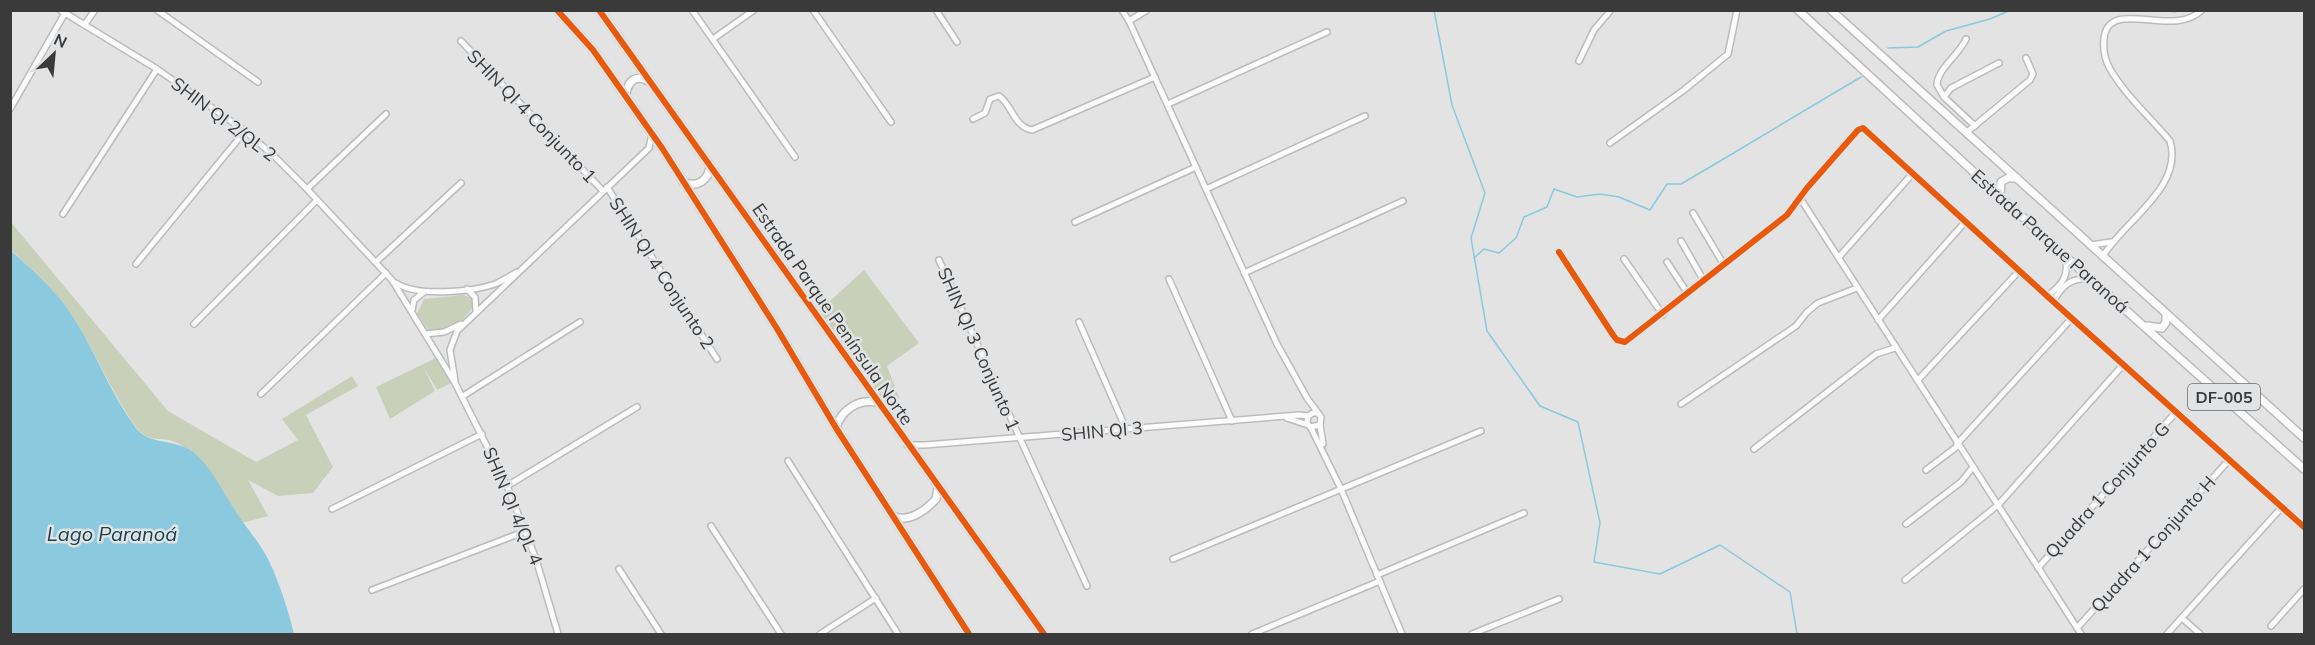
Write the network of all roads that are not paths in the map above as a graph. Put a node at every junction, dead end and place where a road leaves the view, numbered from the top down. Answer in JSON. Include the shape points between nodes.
{"nodes":[{"id":1,"x":95,"y":10,"type":"edge"},
{"id":2,"x":157,"y":10,"type":"edge"},
{"id":3,"x":557,"y":10,"type":"edge"},
{"id":4,"x":599,"y":10,"type":"edge"},
{"id":5,"x":692,"y":10,"type":"edge"},
{"id":6,"x":754,"y":10,"type":"edge"},
{"id":7,"x":813,"y":10,"type":"edge"},
{"id":8,"x":936,"y":10,"type":"edge"},
{"id":9,"x":1122,"y":10,"type":"edge"},
{"id":10,"x":1147,"y":10,"type":"edge"},
{"id":11,"x":1611,"y":10,"type":"edge"},
{"id":12,"x":1737,"y":10,"type":"edge"},
{"id":13,"x":1798,"y":10,"type":"edge"},
{"id":14,"x":1831,"y":10,"type":"edge"},
{"id":15,"x":2202,"y":10,"type":"edge"},
{"id":16,"x":63,"y":12,"type":"edge"},
{"id":17,"x":1129,"y":21,"type":"junction"},
{"id":18,"x":85,"y":24,"type":"junction"},
{"id":19,"x":1327,"y":32,"type":"dead end"},
{"id":20,"x":713,"y":39,"type":"junction"},
{"id":21,"x":1966,"y":39,"type":"dead end"},
{"id":22,"x":461,"y":41,"type":"dead end"},
{"id":23,"x":957,"y":42,"type":"dead end"},
{"id":24,"x":2026,"y":58,"type":"dead end"},
{"id":25,"x":1579,"y":61,"type":"dead end"},
{"id":26,"x":1999,"y":63,"type":"dead end"},
{"id":27,"x":156,"y":69,"type":"junction"},
{"id":28,"x":1155,"y":77,"type":"junction"},
{"id":29,"x":648,"y":81,"type":"junction"},
{"id":30,"x":258,"y":82,"type":"dead end"},
{"id":31,"x":626,"y":94,"type":"junction"},
{"id":32,"x":1944,"y":97,"type":"junction"},
{"id":33,"x":1168,"y":104,"type":"junction"},
{"id":34,"x":10,"y":110,"type":"edge"},
{"id":35,"x":386,"y":114,"type":"dead end"},
{"id":36,"x":1365,"y":116,"type":"dead end"},
{"id":37,"x":973,"y":119,"type":"dead end"},
{"id":38,"x":891,"y":122,"type":"dead end"},
{"id":39,"x":1976,"y":126,"type":"junction"},
{"id":40,"x":245,"y":131,"type":"junction"},
{"id":41,"x":1967,"y":132,"type":"junction"},
{"id":42,"x":652,"y":134,"type":"junction"},
{"id":43,"x":1610,"y":143,"type":"dead end"},
{"id":44,"x":649,"y":148,"type":"junction"},
{"id":45,"x":662,"y":148,"type":"junction"},
{"id":46,"x":795,"y":157,"type":"dead end"},
{"id":47,"x":710,"y":165,"type":"junction"},
{"id":48,"x":1196,"y":167,"type":"junction"},
{"id":49,"x":1913,"y":173,"type":"junction"},
{"id":50,"x":2017,"y":178,"type":"junction"},
{"id":51,"x":683,"y":182,"type":"junction"},
{"id":52,"x":460,"y":183,"type":"dead end"},
{"id":53,"x":307,"y":189,"type":"junction"},
{"id":54,"x":605,"y":189,"type":"junction"},
{"id":55,"x":1206,"y":189,"type":"junction"},
{"id":56,"x":2000,"y":195,"type":"junction"},
{"id":57,"x":1800,"y":198,"type":"junction"},
{"id":58,"x":317,"y":200,"type":"junction"},
{"id":59,"x":1403,"y":201,"type":"dead end"},
{"id":60,"x":1693,"y":213,"type":"dead end"},
{"id":61,"x":63,"y":214,"type":"dead end"},
{"id":62,"x":1966,"y":221,"type":"junction"},
{"id":63,"x":1075,"y":222,"type":"dead end"},
{"id":64,"x":1681,"y":241,"type":"dead end"},
{"id":65,"x":2111,"y":242,"type":"junction"},
{"id":66,"x":2091,"y":245,"type":"junction"},
{"id":67,"x":1559,"y":252,"type":"dead end"},
{"id":68,"x":2065,"y":256,"type":"junction"},
{"id":69,"x":2103,"y":256,"type":"junction"},
{"id":70,"x":1839,"y":257,"type":"junction"},
{"id":71,"x":1624,"y":259,"type":"dead end"},
{"id":72,"x":939,"y":260,"type":"dead end"},
{"id":73,"x":376,"y":262,"type":"junction"},
{"id":74,"x":1667,"y":262,"type":"dead end"},
{"id":75,"x":136,"y":264,"type":"dead end"},
{"id":76,"x":1724,"y":265,"type":"junction"},
{"id":77,"x":2020,"y":270,"type":"junction"},
{"id":78,"x":518,"y":271,"type":"junction"},
{"id":79,"x":386,"y":273,"type":"junction"},
{"id":80,"x":1244,"y":273,"type":"junction"},
{"id":81,"x":1169,"y":279,"type":"dead end"},
{"id":82,"x":2091,"y":279,"type":"junction"},
{"id":83,"x":392,"y":280,"type":"junction"},
{"id":84,"x":1704,"y":281,"type":"junction"},
{"id":85,"x":1857,"y":288,"type":"junction"},
{"id":86,"x":467,"y":289,"type":"junction"},
{"id":87,"x":428,"y":290,"type":"junction"},
{"id":88,"x":1688,"y":294,"type":"junction"},
{"id":89,"x":2047,"y":296,"type":"junction"},
{"id":90,"x":2053,"y":302,"type":"junction"},
{"id":91,"x":412,"y":311,"type":"junction"},
{"id":92,"x":476,"y":312,"type":"junction"},
{"id":93,"x":2166,"y":314,"type":"junction"},
{"id":94,"x":1663,"y":315,"type":"junction"},
{"id":95,"x":2072,"y":318,"type":"junction"},
{"id":96,"x":1878,"y":320,"type":"junction"},
{"id":97,"x":465,"y":322,"type":"junction"},
{"id":98,"x":580,"y":322,"type":"dead end"},
{"id":99,"x":1079,"y":322,"type":"dead end"},
{"id":100,"x":194,"y":324,"type":"dead end"},
{"id":101,"x":2144,"y":326,"type":"junction"},
{"id":102,"x":426,"y":334,"type":"junction"},
{"id":103,"x":1895,"y":348,"type":"junction"},
{"id":104,"x":717,"y":359,"type":"dead end"},
{"id":105,"x":2123,"y":365,"type":"junction"},
{"id":106,"x":1918,"y":380,"type":"junction"},
{"id":107,"x":455,"y":383,"type":"junction"},
{"id":108,"x":261,"y":394,"type":"dead end"},
{"id":109,"x":463,"y":396,"type":"junction"},
{"id":110,"x":1307,"y":398,"type":"junction"},
{"id":111,"x":876,"y":402,"type":"junction"},
{"id":112,"x":1681,"y":404,"type":"dead end"},
{"id":113,"x":637,"y":407,"type":"dead end"},
{"id":114,"x":2176,"y":412,"type":"junction"},
{"id":115,"x":1317,"y":413,"type":"junction"},
{"id":116,"x":1308,"y":416,"type":"junction"},
{"id":117,"x":1279,"y":418,"type":"junction"},
{"id":118,"x":1232,"y":421,"type":"junction"},
{"id":119,"x":1320,"y":425,"type":"junction"},
{"id":120,"x":1309,"y":426,"type":"junction"},
{"id":121,"x":836,"y":428,"type":"junction"},
{"id":122,"x":1126,"y":429,"type":"junction"},
{"id":123,"x":1480,"y":430,"type":"dead end"},
{"id":124,"x":482,"y":434,"type":"junction"},
{"id":125,"x":1020,"y":438,"type":"junction"},
{"id":126,"x":2304,"y":438,"type":"edge"},
{"id":127,"x":1958,"y":444,"type":"junction"},
{"id":128,"x":907,"y":445,"type":"junction"},
{"id":129,"x":925,"y":445,"type":"junction"},
{"id":130,"x":1754,"y":449,"type":"dead end"},
{"id":131,"x":1325,"y":452,"type":"junction"},
{"id":132,"x":915,"y":455,"type":"junction"},
{"id":133,"x":2230,"y":459,"type":"junction"},
{"id":134,"x":788,"y":461,"type":"dead end"},
{"id":135,"x":1973,"y":467,"type":"junction"},
{"id":136,"x":2304,"y":469,"type":"edge"},
{"id":137,"x":1926,"y":470,"type":"dead end"},
{"id":138,"x":507,"y":486,"type":"junction"},
{"id":139,"x":938,"y":488,"type":"junction"},
{"id":140,"x":1341,"y":489,"type":"junction"},
{"id":141,"x":1998,"y":505,"type":"junction"},
{"id":142,"x":2282,"y":507,"type":"junction"},
{"id":143,"x":332,"y":509,"type":"dead end"},
{"id":144,"x":1524,"y":513,"type":"dead end"},
{"id":145,"x":895,"y":517,"type":"junction"},
{"id":146,"x":1906,"y":524,"type":"dead end"},
{"id":147,"x":711,"y":526,"type":"dead end"},
{"id":148,"x":2304,"y":527,"type":"edge"},
{"id":149,"x":526,"y":531,"type":"junction"},
{"id":150,"x":1173,"y":559,"type":"dead end"},
{"id":151,"x":2038,"y":568,"type":"junction"},
{"id":152,"x":619,"y":569,"type":"dead end"},
{"id":153,"x":1378,"y":578,"type":"junction"},
{"id":154,"x":1905,"y":580,"type":"dead end"},
{"id":155,"x":1087,"y":586,"type":"dead end"},
{"id":156,"x":2304,"y":589,"type":"edge"},
{"id":157,"x":372,"y":590,"type":"dead end"},
{"id":158,"x":876,"y":598,"type":"junction"},
{"id":159,"x":1559,"y":599,"type":"dead end"},
{"id":160,"x":2182,"y":618,"type":"junction"},
{"id":161,"x":2271,"y":626,"type":"dead end"},
{"id":162,"x":2077,"y":628,"type":"junction"},
{"id":163,"x":558,"y":634,"type":"edge"},
{"id":164,"x":661,"y":634,"type":"edge"},
{"id":165,"x":781,"y":634,"type":"edge"},
{"id":166,"x":820,"y":634,"type":"edge"},
{"id":167,"x":898,"y":634,"type":"edge"},
{"id":168,"x":969,"y":634,"type":"edge"},
{"id":169,"x":1044,"y":634,"type":"edge"},
{"id":170,"x":1252,"y":634,"type":"edge"},
{"id":171,"x":1402,"y":634,"type":"edge"},
{"id":172,"x":1472,"y":634,"type":"edge"},
{"id":173,"x":2081,"y":634,"type":"edge"},
{"id":174,"x":2168,"y":634,"type":"edge"},
{"id":175,"x":2200,"y":634,"type":"edge"}],
"edges":[{"from":1,"to":18,"type":"street"},
{"from":2,"to":30,"type":"street"},
{"from":3,"to":31,"type":"main road"},
{"from":4,"to":29,"type":"main road","name":"Estrada Parque Península Norte"},
{"from":5,"to":20,"type":"street"},
{"from":6,"to":20,"type":"street"},
{"from":7,"to":38,"type":"street"},
{"from":8,"to":23,"type":"street"},
{"from":9,"to":17,"type":"street"},
{"from":10,"to":17,"type":"street"},
{"from":11,"to":25,"type":"street","via":[[1594,30]]},
{"from":12,"to":43,"type":"street","via":[[1728,54]]},
{"from":13,"to":56,"type":"main road","name":"Estrada Parque Paranoá","number":"DF-005"},
{"from":14,"to":41,"type":"main road","name":"Estrada Parque Paranoá","number":"DF-005"},
{"from":15,"to":65,"type":"street","via":[[2181,20],[2125,12],[2114,16],[2106,29],[2103,49],[2109,68],[2170,141],[2173,152],[2159,192]]},
{"from":16,"to":18,"type":"street","name":"SHIN QI 2/QL 2"},
{"from":16,"to":34,"type":"street"},
{"from":17,"to":28,"type":"street"},
{"from":18,"to":27,"type":"street","name":"SHIN QI 2/QL 2"},
{"from":19,"to":33,"type":"street"},
{"from":20,"to":46,"type":"street"},
{"from":21,"to":32,"type":"street","via":[[1938,75],[1936,85]]},
{"from":22,"to":54,"type":"street","name":"SHIN QI 4 Conjunto 1"},
{"from":24,"to":39,"type":"street","via":[[2033,74],[2030,80]]},
{"from":26,"to":32,"type":"street","via":[[1951,88]]},
{"from":27,"to":40,"type":"street","name":"SHIN QI 2/QL 2"},
{"from":27,"to":61,"type":"street"},
{"from":28,"to":33,"type":"street"},
{"from":28,"to":37,"type":"street","via":[[1032,130],[1016,121],[999,96],[990,99],[986,113]]},
{"from":29,"to":31,"type":"main road","via":[[633,79]]},
{"from":29,"to":47,"type":"main road","name":"Estrada Parque Península Norte"},
{"from":31,"to":42,"type":"main road"},
{"from":32,"to":39,"type":"street"},
{"from":33,"to":48,"type":"street"},
{"from":35,"to":53,"type":"street"},
{"from":36,"to":55,"type":"street"},
{"from":39,"to":41,"type":"street"},
{"from":40,"to":53,"type":"street","name":"SHIN QI 2/QL 2"},
{"from":40,"to":75,"type":"street"},
{"from":41,"to":50,"type":"main road","name":"Estrada Parque Paranoá","number":"DF-005"},
{"from":42,"to":44,"type":"street"},
{"from":42,"to":45,"type":"main road"},
{"from":44,"to":45,"type":"street"},
{"from":44,"to":54,"type":"street","name":"SHIN QI 4/QL 4"},
{"from":45,"to":51,"type":"main road"},
{"from":47,"to":51,"type":"main road","via":[[702,182]]},
{"from":47,"to":111,"type":"main road","name":"Estrada Parque Península Norte"},
{"from":48,"to":55,"type":"street"},
{"from":48,"to":63,"type":"street"},
{"from":49,"to":57,"type":"street","via":[[1863,128]]},
{"from":49,"to":62,"type":"street"},
{"from":49,"to":70,"type":"street"},
{"from":50,"to":56,"type":"main road","via":[[2008,177],[2001,182]]},
{"from":50,"to":66,"type":"main road","name":"Estrada Parque Paranoá","number":"DF-005"},
{"from":51,"to":121,"type":"main road"},
{"from":52,"to":73,"type":"street"},
{"from":53,"to":58,"type":"street","name":"SHIN QI 2/QL 2"},
{"from":54,"to":78,"type":"street","name":"SHIN QI 4/QL 4"},
{"from":54,"to":104,"type":"street","name":"SHIN QI 4 Conjunto 2"},
{"from":55,"to":80,"type":"street"},
{"from":56,"to":68,"type":"main road","name":"Estrada Parque Paranoá","number":"DF-005"},
{"from":57,"to":70,"type":"street"},
{"from":57,"to":76,"type":"street","via":[[1787,214]]},
{"from":58,"to":73,"type":"street","name":"SHIN QI 2/QL 2"},
{"from":58,"to":100,"type":"street"},
{"from":59,"to":80,"type":"street"},
{"from":60,"to":76,"type":"street"},
{"from":62,"to":77,"type":"street"},
{"from":62,"to":96,"type":"street"},
{"from":64,"to":84,"type":"street"},
{"from":65,"to":66,"type":"street"},
{"from":65,"to":69,"type":"street"},
{"from":66,"to":69,"type":"main road","name":"Estrada Parque Paranoá","number":"DF-005"},
{"from":67,"to":94,"type":"street","via":[[1617,340],[1625,342]]},
{"from":68,"to":82,"type":"main road","name":"Estrada Parque Paranoá","number":"DF-005"},
{"from":68,"to":89,"type":"street","via":[[2066,277]]},
{"from":69,"to":93,"type":"main road","name":"Estrada Parque Paranoá","number":"DF-005"},
{"from":70,"to":85,"type":"street"},
{"from":71,"to":94,"type":"street"},
{"from":72,"to":125,"type":"street","name":"SHIN QI 3 Conjunto 1"},
{"from":73,"to":79,"type":"street","name":"SHIN QI 2/QL 2"},
{"from":74,"to":88,"type":"street"},
{"from":76,"to":84,"type":"street"},
{"from":77,"to":89,"type":"street"},
{"from":77,"to":106,"type":"street"},
{"from":78,"to":86,"type":"street","name":"SHIN QI 4/QL 4","via":[[496,284]]},
{"from":78,"to":92,"type":"street","name":"SHIN QI 4/QL 4"},
{"from":79,"to":83,"type":"street","name":"SHIN QI 2/QL 2"},
{"from":79,"to":108,"type":"street"},
{"from":80,"to":110,"type":"street"},
{"from":81,"to":118,"type":"street"},
{"from":82,"to":90,"type":"street","via":[[2068,282]]},
{"from":82,"to":101,"type":"main road","name":"Estrada Parque Paranoá","number":"DF-005"},
{"from":83,"to":87,"type":"street","via":[[406,289]]},
{"from":83,"to":91,"type":"street","name":"SHIN QI 2/QL 2"},
{"from":84,"to":88,"type":"street"},
{"from":85,"to":96,"type":"street"},
{"from":85,"to":112,"type":"street","via":[[1818,303],[1796,327]]},
{"from":86,"to":87,"type":"street","name":"SHIN QI 4/QL 4"},
{"from":86,"to":92,"type":"street","via":[[475,297]]},
{"from":87,"to":91,"type":"street","via":[[417,296]]},
{"from":88,"to":94,"type":"street"},
{"from":89,"to":90,"type":"street"},
{"from":90,"to":95,"type":"street"},
{"from":91,"to":102,"type":"street","name":"SHIN QI 4/QL 4"},
{"from":92,"to":97,"type":"street","name":"SHIN QI 4/QL 4"},
{"from":93,"to":101,"type":"main road","via":[[2162,328]]},
{"from":93,"to":126,"type":"main road","name":"Estrada Parque Paranoá","number":"DF-005"},
{"from":95,"to":105,"type":"street"},
{"from":95,"to":127,"type":"street"},
{"from":96,"to":103,"type":"street"},
{"from":97,"to":102,"type":"street","via":[[450,330]]},
{"from":97,"to":107,"type":"street","name":"SHIN QI 4/QL 4","via":[[450,350]]},
{"from":98,"to":109,"type":"street"},
{"from":99,"to":122,"type":"street"},
{"from":101,"to":136,"type":"main road","name":"Estrada Parque Paranoá","number":"DF-005"},
{"from":102,"to":107,"type":"street","name":"SHIN QI 4/QL 4"},
{"from":103,"to":106,"type":"street"},
{"from":103,"to":130,"type":"street","via":[[1876,354]]},
{"from":105,"to":114,"type":"street"},
{"from":105,"to":141,"type":"street"},
{"from":106,"to":127,"type":"street"},
{"from":107,"to":109,"type":"street","name":"SHIN QI 4/QL 4"},
{"from":109,"to":124,"type":"street","name":"SHIN QI 4/QL 4"},
{"from":110,"to":115,"type":"street"},
{"from":110,"to":116,"type":"street"},
{"from":111,"to":121,"type":"main road","via":[[863,402],[845,411]]},
{"from":111,"to":128,"type":"main road","name":"Estrada Parque Península Norte"},
{"from":113,"to":138,"type":"street"},
{"from":114,"to":133,"type":"street"},
{"from":114,"to":151,"type":"street","name":"Quadra 1 Conjunto G"},
{"from":115,"to":116,"type":"street","name":"SHIN QI 3"},
{"from":115,"to":119,"type":"street","via":[[1322,420]]},
{"from":116,"to":117,"type":"street","name":"SHIN QI 3"},
{"from":116,"to":120,"type":"street"},
{"from":117,"to":118,"type":"street","name":"SHIN QI 3"},
{"from":117,"to":120,"type":"street","name":"SHIN QI 3","via":[[1296,419]]},
{"from":118,"to":122,"type":"street","name":"SHIN QI 3"},
{"from":119,"to":120,"type":"street"},
{"from":119,"to":131,"type":"street"},
{"from":120,"to":131,"type":"street"},
{"from":121,"to":145,"type":"main road"},
{"from":122,"to":125,"type":"street","name":"SHIN QI 3"},
{"from":123,"to":140,"type":"street"},
{"from":124,"to":138,"type":"street","name":"SHIN QI 4/QL 4"},
{"from":124,"to":143,"type":"street"},
{"from":125,"to":129,"type":"street","name":"SHIN QI 3"},
{"from":125,"to":155,"type":"street","name":"SHIN QI 3 Conjunto 1"},
{"from":127,"to":135,"type":"street"},
{"from":127,"to":137,"type":"street"},
{"from":128,"to":129,"type":"street","name":"SHIN QI 3"},
{"from":128,"to":132,"type":"main road","name":"Estrada Parque Península Norte"},
{"from":129,"to":132,"type":"street"},
{"from":131,"to":140,"type":"street"},
{"from":132,"to":139,"type":"main road","name":"Estrada Parque Península Norte"},
{"from":133,"to":142,"type":"street"},
{"from":133,"to":162,"type":"street","name":"Quadra 1 Conjunto H"},
{"from":134,"to":158,"type":"street"},
{"from":135,"to":141,"type":"street"},
{"from":135,"to":146,"type":"street","via":[[1961,482]]},
{"from":138,"to":149,"type":"street","name":"SHIN QI 4/QL 4"},
{"from":139,"to":145,"type":"main road","via":[[936,499],[924,509],[907,519]]},
{"from":139,"to":169,"type":"main road","name":"Estrada Parque Península Norte"},
{"from":140,"to":150,"type":"street"},
{"from":140,"to":153,"type":"street"},
{"from":141,"to":151,"type":"street"},
{"from":141,"to":154,"type":"street"},
{"from":142,"to":148,"type":"street"},
{"from":142,"to":160,"type":"street"},
{"from":144,"to":153,"type":"street"},
{"from":145,"to":168,"type":"main road"},
{"from":147,"to":165,"type":"street"},
{"from":149,"to":157,"type":"street"},
{"from":149,"to":163,"type":"street","name":"SHIN QI 4/QL 4"},
{"from":151,"to":162,"type":"street"},
{"from":152,"to":164,"type":"street"},
{"from":153,"to":170,"type":"street"},
{"from":153,"to":171,"type":"street"},
{"from":156,"to":161,"type":"street"},
{"from":158,"to":166,"type":"street"},
{"from":158,"to":167,"type":"street"},
{"from":159,"to":172,"type":"street"},
{"from":160,"to":174,"type":"street"},
{"from":160,"to":175,"type":"street"},
{"from":162,"to":173,"type":"street"}]}
